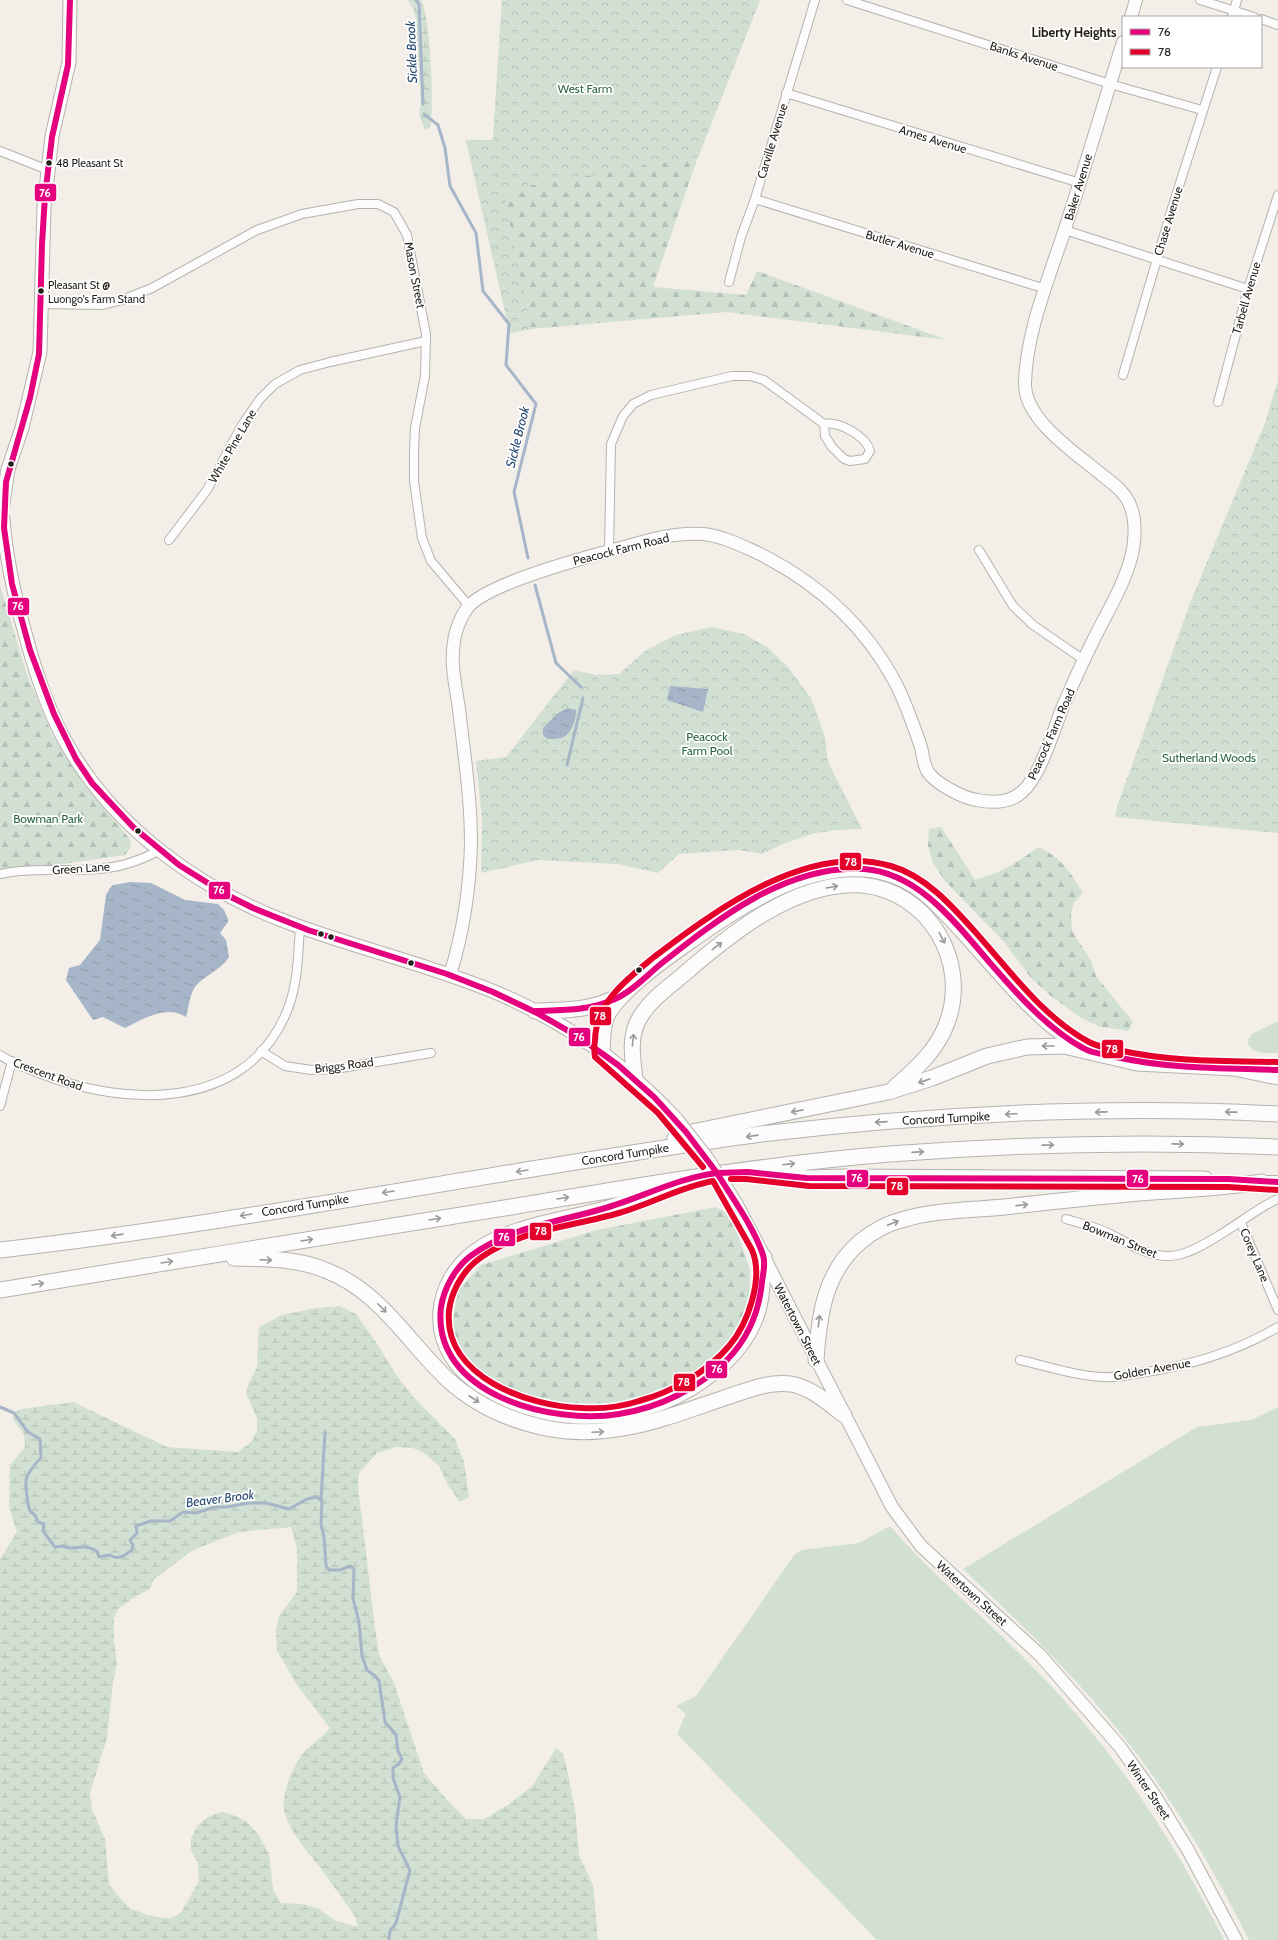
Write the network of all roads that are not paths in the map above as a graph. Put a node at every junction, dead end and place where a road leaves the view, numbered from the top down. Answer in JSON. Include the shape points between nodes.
{"nodes":[{"id":1,"x":70,"y":0,"type":"edge"},
{"id":2,"x":815,"y":0,"type":"edge"},
{"id":3,"x":847,"y":0,"type":"edge"},
{"id":4,"x":1136,"y":0,"type":"edge"},
{"id":5,"x":1200,"y":0,"type":"edge"},
{"id":6,"x":1237,"y":0,"type":"edge"},
{"id":7,"x":1233,"y":14,"type":"edge"},
{"id":8,"x":1131,"y":16,"type":"edge"},
{"id":9,"x":1247,"y":16,"type":"edge"},
{"id":10,"x":1262,"y":19,"type":"edge"},
{"id":11,"x":1278,"y":25,"type":"edge"},
{"id":12,"x":1122,"y":45,"type":"edge"},
{"id":13,"x":1217,"y":68,"type":"edge"},
{"id":14,"x":1110,"y":84,"type":"junction"},
{"id":15,"x":786,"y":93,"type":"junction"},
{"id":16,"x":1202,"y":110,"type":"junction"},
{"id":17,"x":0,"y":151,"type":"edge"},
{"id":18,"x":48,"y":170,"type":"junction"},
{"id":19,"x":1080,"y":183,"type":"junction"},
{"id":20,"x":1278,"y":195,"type":"edge"},
{"id":21,"x":755,"y":199,"type":"junction"},
{"id":22,"x":1065,"y":230,"type":"junction"},
{"id":23,"x":1157,"y":260,"type":"junction"},
{"id":24,"x":729,"y":282,"type":"dead end"},
{"id":25,"x":1248,"y":288,"type":"junction"},
{"id":26,"x":1046,"y":289,"type":"junction"},
{"id":27,"x":41,"y":304,"type":"junction"},
{"id":28,"x":1033,"y":331,"type":"joint"},
{"id":29,"x":426,"y":341,"type":"junction"},
{"id":30,"x":1123,"y":375,"type":"dead end"},
{"id":31,"x":1218,"y":402,"type":"dead end"},
{"id":32,"x":824,"y":424,"type":"junction"},
{"id":33,"x":8,"y":468,"type":"junction"},
{"id":34,"x":0,"y":480,"type":"edge"},
{"id":35,"x":1,"y":501,"type":"edge"},
{"id":36,"x":2,"y":520,"type":"edge"},
{"id":37,"x":2,"y":539,"type":"edge"},
{"id":38,"x":169,"y":540,"type":"dead end"},
{"id":39,"x":979,"y":550,"type":"dead end"},
{"id":40,"x":609,"y":551,"type":"junction"},
{"id":41,"x":469,"y":606,"type":"junction"},
{"id":42,"x":1084,"y":660,"type":"junction"},
{"id":43,"x":160,"y":850,"type":"junction"},
{"id":44,"x":0,"y":874,"type":"edge"},
{"id":45,"x":300,"y":926,"type":"junction"},
{"id":46,"x":450,"y":975,"type":"junction"},
{"id":47,"x":626,"y":993,"type":"junction"},
{"id":48,"x":535,"y":1011,"type":"junction"},
{"id":49,"x":1086,"y":1050,"type":"junction"},
{"id":50,"x":261,"y":1051,"type":"junction"},
{"id":51,"x":602,"y":1052,"type":"junction"},
{"id":52,"x":431,"y":1053,"type":"dead end"},
{"id":53,"x":0,"y":1055,"type":"edge"},
{"id":54,"x":12,"y":1061,"type":"junction"},
{"id":55,"x":1234,"y":1068,"type":"junction"},
{"id":56,"x":1278,"y":1070,"type":"edge"},
{"id":57,"x":1278,"y":1077,"type":"edge"},
{"id":58,"x":635,"y":1079,"type":"junction"},
{"id":59,"x":890,"y":1091,"type":"junction"},
{"id":60,"x":0,"y":1106,"type":"edge"},
{"id":61,"x":1278,"y":1114,"type":"edge"},
{"id":62,"x":1278,"y":1147,"type":"edge"},
{"id":63,"x":629,"y":1154,"type":"junction"},
{"id":64,"x":736,"y":1171,"type":"junction"},
{"id":65,"x":686,"y":1178,"type":"junction"},
{"id":66,"x":1262,"y":1182,"type":"junction"},
{"id":67,"x":1278,"y":1182,"type":"edge"},
{"id":68,"x":1278,"y":1200,"type":"edge"},
{"id":69,"x":1066,"y":1219,"type":"dead end"},
{"id":70,"x":1241,"y":1223,"type":"junction"},
{"id":71,"x":0,"y":1250,"type":"edge"},
{"id":72,"x":199,"y":1257,"type":"junction"},
{"id":73,"x":764,"y":1257,"type":"junction"},
{"id":74,"x":0,"y":1290,"type":"edge"},
{"id":75,"x":1278,"y":1310,"type":"edge"},
{"id":76,"x":1278,"y":1327,"type":"edge"},
{"id":77,"x":816,"y":1360,"type":"junction"},
{"id":78,"x":1020,"y":1360,"type":"dead end"},
{"id":79,"x":844,"y":1415,"type":"junction"},
{"id":80,"x":1040,"y":1655,"type":"joint"},
{"id":81,"x":1236,"y":1940,"type":"edge"}],
"edges":[{"from":1,"to":18,"type":"main road","via":[[69,62],[52,136]]},
{"from":2,"to":15,"type":"street","name":"Carville Avenue"},
{"from":3,"to":14,"type":"street","name":"Banks Avenue"},
{"from":4,"to":8,"type":"street"},
{"from":5,"to":7,"type":"street"},
{"from":6,"to":7,"type":"street"},
{"from":7,"to":9,"type":"street"},
{"from":10,"to":11,"type":"street"},
{"from":12,"to":14,"type":"street","name":"Baker Avenue"},
{"from":13,"to":16,"type":"street","name":"Chase Avenue"},
{"from":14,"to":16,"type":"street","name":"Banks Avenue"},
{"from":14,"to":19,"type":"street","name":"Baker Avenue"},
{"from":15,"to":19,"type":"street","name":"Ames Avenue"},
{"from":15,"to":21,"type":"street","name":"Carville Avenue"},
{"from":16,"to":23,"type":"street","name":"Chase Avenue"},
{"from":17,"to":18,"type":"street"},
{"from":18,"to":27,"type":"main road","via":[[44,207]]},
{"from":19,"to":22,"type":"street","name":"Baker Avenue"},
{"from":20,"to":25,"type":"street","name":"Tarbell Avenue"},
{"from":21,"to":24,"type":"street","name":"Carville Avenue","via":[[740,237]]},
{"from":21,"to":26,"type":"street","name":"Butler Avenue"},
{"from":22,"to":23,"type":"street"},
{"from":22,"to":26,"type":"street","name":"Baker Avenue"},
{"from":23,"to":25,"type":"street"},
{"from":23,"to":30,"type":"street","name":"Chase Avenue"},
{"from":25,"to":31,"type":"street","name":"Tarbell Avenue"},
{"from":26,"to":28,"type":"street","name":"Baker Avenue"},
{"from":27,"to":29,"type":"street","name":"Mason Street","via":[[103,305],[122,300],[152,288],[257,230],[302,214],[358,204],[378,204],[394,212],[407,235]]},
{"from":27,"to":33,"type":"main road","via":[[40,352],[22,428]]},
{"from":28,"to":42,"type":"street","name":"Peacock Farm Road","via":[[1024,389],[1031,408],[1056,436],[1121,490],[1131,505],[1134,524],[1132,556]]},
{"from":29,"to":38,"type":"street","name":"White Pine Lane","via":[[300,370],[275,384],[260,399],[207,490]]},
{"from":29,"to":41,"type":"street","name":"Mason Street","via":[[425,376],[415,428],[414,452],[414,481],[422,538],[431,561]]},
{"from":32,"to":32,"type":"street","via":[[825,436],[844,460],[865,459],[870,451],[862,439],[831,422]]},
{"from":32,"to":40,"type":"street","via":[[769,384],[750,376],[732,376],[650,395],[633,404],[623,416],[611,444]]},
{"from":33,"to":34,"type":"main road"},
{"from":33,"to":35,"type":"main road","name":"Watertown Street"},
{"from":35,"to":36,"type":"main road","name":"Watertown Street","via":[[5,511]]},
{"from":36,"to":37,"type":"main road","name":"Watertown Street"},
{"from":37,"to":43,"type":"main road","name":"Watertown Street","via":[[12,587],[31,654],[67,744],[102,793]]},
{"from":39,"to":42,"type":"street","via":[[1013,606],[1033,625]]},
{"from":40,"to":41,"type":"street","name":"Peacock Farm Road","via":[[569,562],[494,589]]},
{"from":40,"to":42,"type":"street","name":"Peacock Farm Road","via":[[658,538],[703,534],[728,540],[755,552],[781,565],[816,588],[852,621],[879,654],[898,688],[928,772],[944,786],[969,799],[984,802],[1004,801],[1018,796],[1028,786],[1044,755]]},
{"from":41,"to":46,"type":"street","name":"Peacock Farm Road","via":[[457,627],[453,645],[470,810],[471,849],[466,896]]},
{"from":43,"to":44,"type":"street","name":"Green Lane","via":[[141,860],[97,869]]},
{"from":43,"to":45,"type":"main road","name":"Watertown Street","via":[[228,896]]},
{"from":45,"to":46,"type":"main road","name":"Watertown Street"},
{"from":45,"to":50,"type":"street","name":"Crescent Road","via":[[295,991],[284,1019]]},
{"from":46,"to":48,"type":"main road","name":"Watertown Street"},
{"from":47,"to":48,"type":"highway","via":[[592,1008]]},
{"from":47,"to":49,"type":"highway","via":[[691,940],[766,894],[820,873],[867,869],[900,878],[923,892],[1031,1007]]},
{"from":47,"to":51,"type":"highway","via":[[606,1018]]},
{"from":48,"to":51,"type":"main road","name":"Watertown Street","via":[[565,1027]]},
{"from":49,"to":55,"type":"highway","via":[[1146,1064]]},
{"from":49,"to":59,"type":"highway","one_way":true,"via":[[1050,1046],[1006,1050]]},
{"from":50,"to":52,"type":"street","name":"Briggs Road","via":[[285,1066],[311,1070],[335,1069]]},
{"from":50,"to":54,"type":"street","name":"Crescent Road","via":[[225,1079],[207,1087],[156,1096],[82,1088]]},
{"from":51,"to":58,"type":"main road","name":"Watertown Street"},
{"from":53,"to":54,"type":"street","name":"Crescent Road"},
{"from":54,"to":60,"type":"street"},
{"from":55,"to":56,"type":"street"},
{"from":55,"to":57,"type":"highway"},
{"from":58,"to":59,"type":"highway","one_way":true,"via":[[632,1046],[637,1024],[647,1008],[678,979],[721,943],[777,906],[813,891],[857,885],[875,887],[892,893],[923,913],[942,938],[953,974],[952,1006],[943,1034],[925,1060]]},
{"from":58,"to":73,"type":"main road","name":"Watertown Street","bridge":true,"via":[[676,1119],[706,1157],[735,1202]]},
{"from":59,"to":63,"type":"highway","one_way":true,"via":[[692,1132]]},
{"from":61,"to":63,"type":"highway","name":"Concord Turnpike","one_way":true,"via":[[1095,1112],[910,1120],[758,1135]]},
{"from":64,"to":62,"type":"highway","one_way":true,"via":[[873,1155],[1001,1146],[1161,1144]]},
{"from":63,"to":71,"type":"highway","name":"Concord Turnpike","one_way":true,"via":[[147,1230]]},
{"from":64,"to":65,"type":"highway"},
{"from":64,"to":66,"type":"highway","via":[[808,1178],[1228,1179]]},
{"from":72,"to":65,"type":"highway","one_way":true},
{"from":65,"to":73,"type":"highway","via":[[618,1205],[508,1234],[470,1256],[448,1283],[441,1311],[444,1340],[460,1368],[499,1396],[552,1413],[600,1416],[653,1406],[702,1381],[728,1359],[743,1341],[753,1325],[759,1308]]},
{"from":66,"to":67,"type":"street"},
{"from":77,"to":66,"type":"highway","one_way":true,"via":[[821,1311],[832,1278],[856,1246],[872,1233],[891,1223],[932,1214]]},
{"from":68,"to":70,"type":"street","name":"Bowman Street","via":[[1269,1203]]},
{"from":69,"to":70,"type":"street","name":"Bowman Street","via":[[1106,1232],[1140,1250],[1171,1257],[1186,1254]]},
{"from":70,"to":75,"type":"street","name":"Corey Lane"},
{"from":74,"to":72,"type":"highway","one_way":true},
{"from":72,"to":79,"type":"highway","one_way":true,"via":[[286,1260],[333,1273],[376,1301],[460,1390],[495,1411],[541,1427],[579,1432],[625,1429],[648,1424],[758,1387],[780,1383],[809,1390]]},
{"from":73,"to":77,"type":"street","name":"Watertown Street"},
{"from":76,"to":78,"type":"street","name":"Golden Avenue","via":[[1252,1342],[1221,1354],[1161,1370],[1118,1377],[1096,1376]]},
{"from":77,"to":79,"type":"street","name":"Watertown Street"},
{"from":79,"to":80,"type":"street","name":"Watertown Street","via":[[888,1500],[921,1546]]},
{"from":80,"to":81,"type":"street","name":"Winter Street","via":[[1120,1747],[1153,1793],[1201,1870]]}]}
